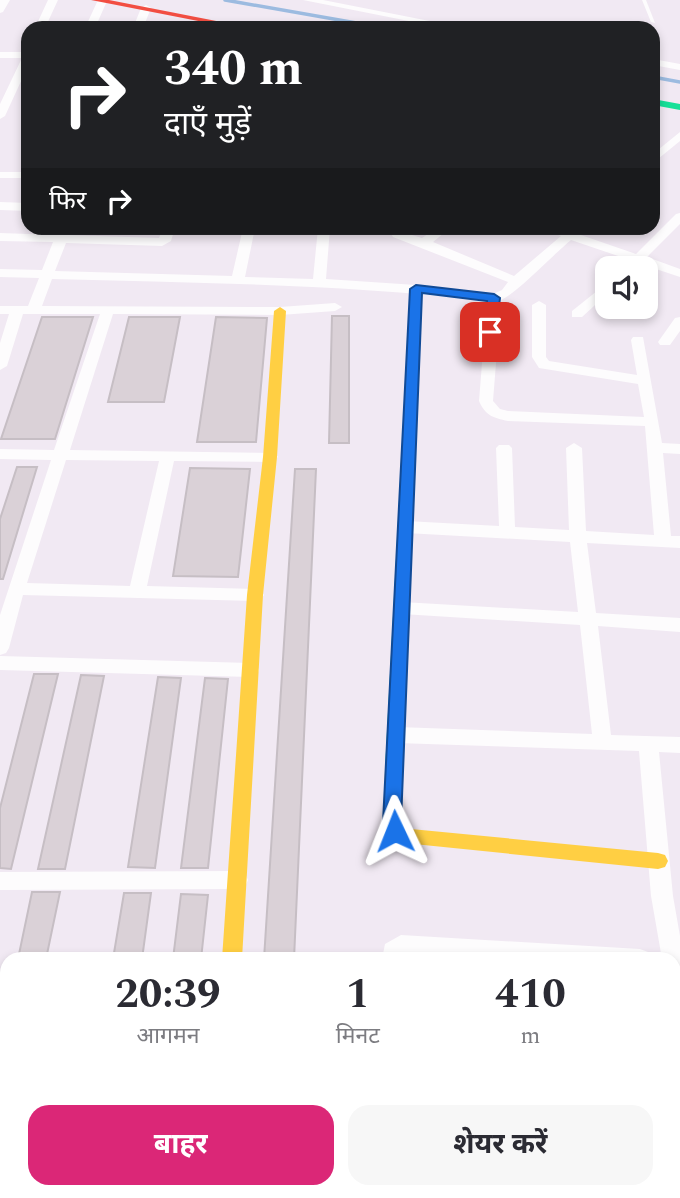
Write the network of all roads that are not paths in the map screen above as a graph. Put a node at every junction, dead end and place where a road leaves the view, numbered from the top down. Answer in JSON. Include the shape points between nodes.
{"nodes":[{"id":1,"x":5,"y":0,"type":"edge"},
{"id":2,"x":53,"y":0,"type":"edge"},
{"id":3,"x":308,"y":0,"type":"edge"},
{"id":4,"x":644,"y":0,"type":"edge"},
{"id":5,"x":98,"y":1,"type":"edge"},
{"id":6,"x":146,"y":8,"type":"junction"},
{"id":7,"x":0,"y":10,"type":"edge"},
{"id":8,"x":43,"y":21,"type":"edge"},
{"id":9,"x":92,"y":21,"type":"edge"},
{"id":10,"x":141,"y":21,"type":"edge"},
{"id":11,"x":192,"y":21,"type":"edge"},
{"id":12,"x":422,"y":21,"type":"edge"},
{"id":13,"x":653,"y":21,"type":"edge"},
{"id":14,"x":0,"y":55,"type":"edge"},
{"id":15,"x":21,"y":55,"type":"edge"},
{"id":16,"x":660,"y":63,"type":"edge"},
{"id":17,"x":680,"y":67,"type":"edge"},
{"id":18,"x":21,"y":70,"type":"edge"},
{"id":19,"x":660,"y":103,"type":"edge"},
{"id":20,"x":680,"y":107,"type":"edge"},
{"id":21,"x":0,"y":116,"type":"edge"},
{"id":22,"x":680,"y":135,"type":"edge"},
{"id":23,"x":660,"y":154,"type":"edge"},
{"id":24,"x":0,"y":175,"type":"edge"},
{"id":25,"x":21,"y":175,"type":"edge"},
{"id":26,"x":0,"y":206,"type":"edge"},
{"id":27,"x":21,"y":207,"type":"edge"},
{"id":28,"x":680,"y":216,"type":"edge"},
{"id":29,"x":32,"y":235,"type":"edge"},
{"id":30,"x":63,"y":235,"type":"edge"},
{"id":31,"x":86,"y":235,"type":"edge"},
{"id":32,"x":167,"y":235,"type":"edge"},
{"id":33,"x":247,"y":235,"type":"edge"},
{"id":34,"x":323,"y":235,"type":"edge"},
{"id":35,"x":400,"y":235,"type":"edge"},
{"id":36,"x":435,"y":235,"type":"edge"},
{"id":37,"x":568,"y":235,"type":"edge"},
{"id":38,"x":580,"y":235,"type":"edge"},
{"id":39,"x":0,"y":237,"type":"edge"},
{"id":40,"x":424,"y":243,"type":"junction"},
{"id":41,"x":618,"y":256,"type":"edge"},
{"id":42,"x":641,"y":256,"type":"edge"},
{"id":43,"x":658,"y":269,"type":"edge"},
{"id":44,"x":0,"y":273,"type":"edge"},
{"id":45,"x":680,"y":273,"type":"edge"},
{"id":46,"x":48,"y":274,"type":"junction"},
{"id":47,"x":238,"y":280,"type":"junction"},
{"id":48,"x":516,"y":281,"type":"junction"},
{"id":49,"x":319,"y":283,"type":"junction"},
{"id":50,"x":416,"y":289,"type":"junction"},
{"id":51,"x":494,"y":298,"type":"junction"},
{"id":52,"x":595,"y":298,"type":"edge"},
{"id":53,"x":539,"y":305,"type":"dead end"},
{"id":54,"x":335,"y":307,"type":"dead end"},
{"id":55,"x":34,"y":309,"type":"junction"},
{"id":56,"x":0,"y":310,"type":"edge"},
{"id":57,"x":17,"y":310,"type":"junction"},
{"id":58,"x":108,"y":310,"type":"junction"},
{"id":59,"x":280,"y":311,"type":"junction"},
{"id":60,"x":577,"y":314,"type":"dead end"},
{"id":61,"x":680,"y":321,"type":"edge"},
{"id":62,"x":638,"y":340,"type":"dead end"},
{"id":63,"x":665,"y":342,"type":"dead end"},
{"id":64,"x":0,"y":366,"type":"edge"},
{"id":65,"x":643,"y":380,"type":"junction"},
{"id":66,"x":652,"y":422,"type":"junction"},
{"id":67,"x":655,"y":447,"type":"junction"},
{"id":68,"x":504,"y":448,"type":"dead end"},
{"id":69,"x":574,"y":448,"type":"dead end"},
{"id":70,"x":680,"y":449,"type":"edge"},
{"id":71,"x":0,"y":454,"type":"edge"},
{"id":72,"x":62,"y":454,"type":"junction"},
{"id":73,"x":168,"y":455,"type":"junction"},
{"id":74,"x":270,"y":457,"type":"junction"},
{"id":75,"x":406,"y":527,"type":"junction"},
{"id":76,"x":507,"y":532,"type":"junction"},
{"id":77,"x":578,"y":536,"type":"junction"},
{"id":78,"x":672,"y":541,"type":"edge"},
{"id":79,"x":16,"y":589,"type":"junction"},
{"id":80,"x":137,"y":592,"type":"junction"},
{"id":81,"x":255,"y":595,"type":"junction"},
{"id":82,"x":402,"y":608,"type":"junction"},
{"id":83,"x":588,"y":620,"type":"junction"},
{"id":84,"x":679,"y":629,"type":"edge"},
{"id":85,"x":0,"y":648,"type":"edge"},
{"id":86,"x":0,"y":663,"type":"edge"},
{"id":87,"x":250,"y":670,"type":"junction"},
{"id":88,"x":397,"y":735,"type":"junction"},
{"id":89,"x":602,"y":741,"type":"junction"},
{"id":90,"x":648,"y":744,"type":"junction"},
{"id":91,"x":680,"y":745,"type":"edge"},
{"id":92,"x":658,"y":861,"type":"junction"},
{"id":93,"x":237,"y":880,"type":"junction"},
{"id":94,"x":0,"y":881,"type":"edge"},
{"id":95,"x":671,"y":896,"type":"edge"},
{"id":96,"x":232,"y":952,"type":"edge"},
{"id":97,"x":393,"y":952,"type":"edge"},
{"id":98,"x":520,"y":952,"type":"edge"},
{"id":99,"x":673,"y":952,"type":"edge"}],
"edges":[{"from":1,"to":7,"type":"street"},
{"from":2,"to":8,"type":"street"},
{"from":3,"to":12,"type":"street"},
{"from":4,"to":13,"type":"lane"},
{"from":5,"to":6,"type":"street"},
{"from":5,"to":9,"type":"street"},
{"from":6,"to":10,"type":"street"},
{"from":6,"to":11,"type":"street"},
{"from":14,"to":15,"type":"street"},
{"from":16,"to":17,"type":"street"},
{"from":18,"to":21,"type":"street"},
{"from":19,"to":20,"type":"street"},
{"from":22,"to":23,"type":"street"},
{"from":24,"to":25,"type":"street"},
{"from":26,"to":27,"type":"street"},
{"from":28,"to":42,"type":"street"},
{"from":29,"to":39,"type":"street"},
{"from":30,"to":46,"type":"street"},
{"from":31,"to":32,"type":"street","via":[[162,242]]},
{"from":33,"to":47,"type":"street"},
{"from":34,"to":49,"type":"street"},
{"from":35,"to":40,"type":"street"},
{"from":36,"to":40,"type":"street"},
{"from":37,"to":48,"type":"street"},
{"from":38,"to":41,"type":"street"},
{"from":40,"to":48,"type":"street"},
{"from":43,"to":45,"type":"street"},
{"from":44,"to":46,"type":"street"},
{"from":46,"to":47,"type":"street"},
{"from":46,"to":55,"type":"street"},
{"from":47,"to":49,"type":"street"},
{"from":48,"to":51,"type":"street"},
{"from":49,"to":50,"type":"street"},
{"from":50,"to":51,"type":"street"},
{"from":50,"to":75,"type":"street"},
{"from":51,"to":66,"type":"street","via":[[486,401],[495,414]]},
{"from":52,"to":60,"type":"street"},
{"from":53,"to":65,"type":"street","via":[[539,357],[544,365]]},
{"from":54,"to":59,"type":"street"},
{"from":55,"to":57,"type":"street"},
{"from":55,"to":58,"type":"street"},
{"from":56,"to":57,"type":"street"},
{"from":57,"to":64,"type":"street"},
{"from":58,"to":59,"type":"street"},
{"from":58,"to":72,"type":"street"},
{"from":59,"to":74,"type":"street"},
{"from":61,"to":63,"type":"street"},
{"from":62,"to":65,"type":"street"},
{"from":65,"to":66,"type":"street"},
{"from":66,"to":67,"type":"street"},
{"from":67,"to":70,"type":"street"},
{"from":67,"to":78,"type":"street"},
{"from":68,"to":76,"type":"street"},
{"from":69,"to":77,"type":"street"},
{"from":71,"to":72,"type":"street"},
{"from":72,"to":73,"type":"street"},
{"from":72,"to":79,"type":"street"},
{"from":73,"to":74,"type":"street"},
{"from":73,"to":80,"type":"street"},
{"from":74,"to":81,"type":"street"},
{"from":75,"to":76,"type":"street"},
{"from":75,"to":82,"type":"street"},
{"from":76,"to":77,"type":"street"},
{"from":77,"to":78,"type":"street"},
{"from":77,"to":83,"type":"street"},
{"from":79,"to":80,"type":"street"},
{"from":79,"to":85,"type":"street"},
{"from":80,"to":81,"type":"street"},
{"from":81,"to":87,"type":"street"},
{"from":82,"to":83,"type":"street"},
{"from":82,"to":88,"type":"street"},
{"from":83,"to":84,"type":"street"},
{"from":83,"to":89,"type":"street"},
{"from":86,"to":87,"type":"street"},
{"from":87,"to":93,"type":"street"},
{"from":88,"to":89,"type":"street"},
{"from":88,"to":92,"type":"street","via":[[392,822],[402,835]]},
{"from":89,"to":90,"type":"street"},
{"from":90,"to":91,"type":"street"},
{"from":90,"to":92,"type":"street"},
{"from":92,"to":95,"type":"street"},
{"from":93,"to":94,"type":"street"},
{"from":93,"to":96,"type":"street"},
{"from":95,"to":99,"type":"street"},
{"from":97,"to":98,"type":"street","via":[[410,944]]}]}
